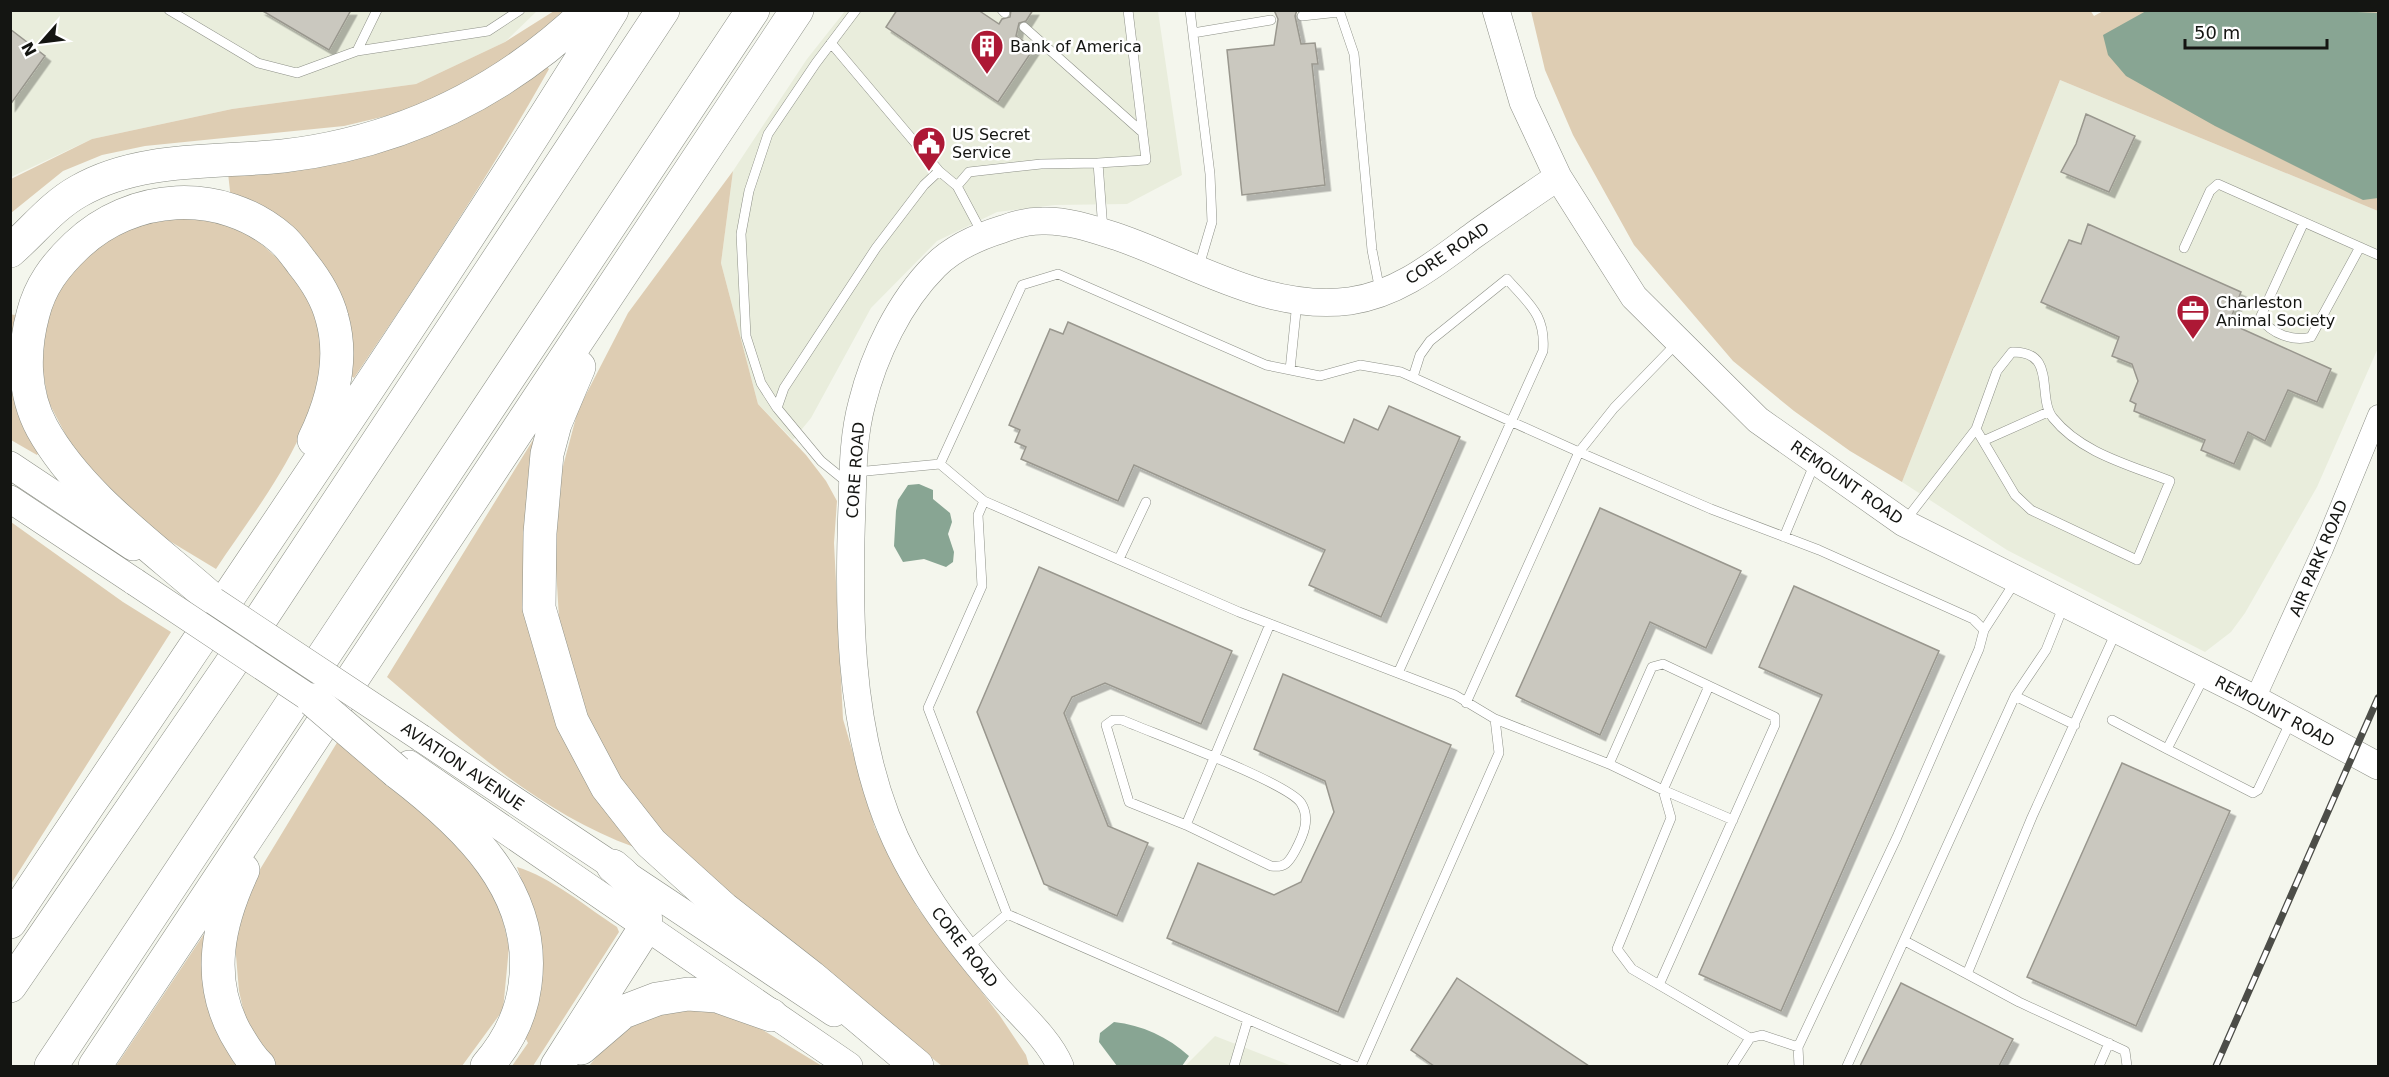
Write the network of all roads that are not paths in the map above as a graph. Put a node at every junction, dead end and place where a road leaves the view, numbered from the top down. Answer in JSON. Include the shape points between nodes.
{"nodes":[{"id":1,"x":169,"y":10,"type":"edge"},
{"id":2,"x":377,"y":10,"type":"edge"},
{"id":3,"x":589,"y":10,"type":"edge"},
{"id":4,"x":612,"y":10,"type":"edge"},
{"id":5,"x":663,"y":10,"type":"edge"},
{"id":6,"x":753,"y":10,"type":"edge"},
{"id":7,"x":797,"y":10,"type":"edge"},
{"id":8,"x":805,"y":10,"type":"edge"},
{"id":9,"x":856,"y":10,"type":"edge"},
{"id":10,"x":1128,"y":10,"type":"edge"},
{"id":11,"x":1190,"y":10,"type":"edge"},
{"id":12,"x":1496,"y":10,"type":"edge"},
{"id":13,"x":519,"y":11,"type":"edge"},
{"id":14,"x":1339,"y":11,"type":"edge"},
{"id":15,"x":1302,"y":16,"type":"dead end"},
{"id":16,"x":1271,"y":20,"type":"dead end"},
{"id":17,"x":1024,"y":27,"type":"dead end"},
{"id":18,"x":1193,"y":33,"type":"junction"},
{"id":19,"x":831,"y":43,"type":"junction"},
{"id":20,"x":357,"y":51,"type":"junction"},
{"id":21,"x":748,"y":85,"type":"junction"},
{"id":22,"x":1142,"y":132,"type":"junction"},
{"id":23,"x":1098,"y":163,"type":"junction"},
{"id":24,"x":939,"y":171,"type":"junction"},
{"id":25,"x":1558,"y":177,"type":"junction"},
{"id":26,"x":957,"y":186,"type":"junction"},
{"id":27,"x":2304,"y":222,"type":"junction"},
{"id":28,"x":653,"y":229,"type":"junction"},
{"id":29,"x":1103,"y":232,"type":"junction"},
{"id":30,"x":983,"y":235,"type":"junction"},
{"id":31,"x":20,"y":243,"type":"edge"},
{"id":32,"x":2360,"y":247,"type":"junction"},
{"id":33,"x":2184,"y":248,"type":"dead end"},
{"id":34,"x":2379,"y":255,"type":"edge"},
{"id":35,"x":10,"y":265,"type":"edge"},
{"id":36,"x":1198,"y":268,"type":"junction"},
{"id":37,"x":1381,"y":293,"type":"junction"},
{"id":38,"x":1297,"y":302,"type":"junction"},
{"id":39,"x":1679,"y":341,"type":"junction"},
{"id":40,"x":1290,"y":370,"type":"junction"},
{"id":41,"x":1413,"y":377,"type":"junction"},
{"id":42,"x":777,"y":408,"type":"junction"},
{"id":43,"x":2048,"y":412,"type":"junction"},
{"id":44,"x":2379,"y":415,"type":"edge"},
{"id":45,"x":1510,"y":421,"type":"junction"},
{"id":46,"x":1976,"y":429,"type":"junction"},
{"id":47,"x":1983,"y":441,"type":"junction"},
{"id":48,"x":1579,"y":452,"type":"junction"},
{"id":49,"x":1816,"y":461,"type":"junction"},
{"id":50,"x":940,"y":464,"type":"junction"},
{"id":51,"x":10,"y":465,"type":"edge"},
{"id":52,"x":853,"y":479,"type":"junction"},
{"id":53,"x":10,"y":499,"type":"edge"},
{"id":54,"x":984,"y":501,"type":"junction"},
{"id":55,"x":1146,"y":502,"type":"dead end"},
{"id":56,"x":1904,"y":523,"type":"junction"},
{"id":57,"x":1784,"y":537,"type":"junction"},
{"id":58,"x":154,"y":555,"type":"junction"},
{"id":59,"x":1119,"y":559,"type":"junction"},
{"id":60,"x":2016,"y":579,"type":"junction"},
{"id":61,"x":226,"y":591,"type":"junction"},
{"id":62,"x":2065,"y":604,"type":"junction"},
{"id":63,"x":1270,"y":624,"type":"junction"},
{"id":64,"x":1984,"y":630,"type":"junction"},
{"id":65,"x":2117,"y":630,"type":"junction"},
{"id":66,"x":1398,"y":673,"type":"junction"},
{"id":67,"x":2205,"y":674,"type":"junction"},
{"id":68,"x":1709,"y":686,"type":"junction"},
{"id":69,"x":2015,"y":696,"type":"junction"},
{"id":70,"x":2255,"y":699,"type":"junction"},
{"id":71,"x":313,"y":700,"type":"joint"},
{"id":72,"x":1467,"y":703,"type":"junction"},
{"id":73,"x":1495,"y":719,"type":"junction"},
{"id":74,"x":2292,"y":719,"type":"junction"},
{"id":75,"x":2112,"y":720,"type":"dead end"},
{"id":76,"x":2075,"y":725,"type":"junction"},
{"id":77,"x":315,"y":736,"type":"junction"},
{"id":78,"x":2167,"y":749,"type":"junction"},
{"id":79,"x":1214,"y":757,"type":"junction"},
{"id":80,"x":1609,"y":764,"type":"junction"},
{"id":81,"x":401,"y":766,"type":"junction"},
{"id":82,"x":2379,"y":766,"type":"edge"},
{"id":83,"x":1663,"y":790,"type":"junction"},
{"id":84,"x":1733,"y":820,"type":"junction"},
{"id":85,"x":1186,"y":825,"type":"junction"},
{"id":86,"x":613,"y":866,"type":"junction"},
{"id":87,"x":1007,"y":914,"type":"junction"},
{"id":88,"x":10,"y":922,"type":"edge"},
{"id":89,"x":645,"y":928,"type":"junction"},
{"id":90,"x":1905,"y":941,"type":"junction"},
{"id":91,"x":965,"y":949,"type":"junction"},
{"id":92,"x":1967,"y":974,"type":"junction"},
{"id":93,"x":1659,"y":985,"type":"junction"},
{"id":94,"x":10,"y":986,"type":"edge"},
{"id":95,"x":771,"y":1015,"type":"junction"},
{"id":96,"x":1248,"y":1019,"type":"junction"},
{"id":97,"x":1750,"y":1038,"type":"junction"},
{"id":98,"x":2109,"y":1043,"type":"junction"},
{"id":99,"x":1798,"y":1047,"type":"junction"},
{"id":100,"x":51,"y":1066,"type":"edge"},
{"id":101,"x":95,"y":1066,"type":"edge"},
{"id":102,"x":259,"y":1066,"type":"edge"},
{"id":103,"x":487,"y":1066,"type":"edge"},
{"id":104,"x":557,"y":1066,"type":"edge"},
{"id":105,"x":562,"y":1066,"type":"edge"},
{"id":106,"x":849,"y":1066,"type":"edge"},
{"id":107,"x":916,"y":1066,"type":"edge"},
{"id":108,"x":1060,"y":1066,"type":"edge"},
{"id":109,"x":1234,"y":1066,"type":"edge"},
{"id":110,"x":1355,"y":1066,"type":"edge"},
{"id":111,"x":1361,"y":1066,"type":"edge"},
{"id":112,"x":1732,"y":1066,"type":"edge"},
{"id":113,"x":1799,"y":1066,"type":"edge"},
{"id":114,"x":1847,"y":1066,"type":"edge"},
{"id":115,"x":2099,"y":1066,"type":"edge"},
{"id":116,"x":2127,"y":1066,"type":"edge"}],
"edges":[{"from":1,"to":20,"type":"lane","via":[[258,63],[297,73]]},
{"from":2,"to":20,"type":"lane"},
{"from":3,"to":31,"type":"highway","via":[[505,79],[432,118],[316,151],[135,170],[79,191],[57,206]]},
{"from":4,"to":61,"type":"highway","via":[[546,116]]},
{"from":5,"to":94,"type":"highway","via":[[229,667]]},
{"from":6,"to":100,"type":"highway"},
{"from":7,"to":21,"type":"highway"},
{"from":8,"to":21,"type":"highway"},
{"from":9,"to":19,"type":"lane"},
{"from":10,"to":22,"type":"lane"},
{"from":11,"to":18,"type":"lane"},
{"from":12,"to":25,"type":"street","name":"REMOUNT ROAD","via":[[1522,102]]},
{"from":13,"to":20,"type":"lane","via":[[488,31]]},
{"from":14,"to":15,"type":"lane"},
{"from":14,"to":37,"type":"lane","via":[[1354,54],[1372,250]]},
{"from":16,"to":18,"type":"lane"},
{"from":17,"to":22,"type":"lane"},
{"from":18,"to":36,"type":"lane","via":[[1212,222]]},
{"from":19,"to":24,"type":"lane"},
{"from":19,"to":42,"type":"lane","via":[[768,134],[749,191],[741,234],[746,336],[761,383]]},
{"from":21,"to":28,"type":"highway"},
{"from":22,"to":23,"type":"lane","via":[[1146,160]]},
{"from":23,"to":26,"type":"lane","via":[[969,172]]},
{"from":23,"to":29,"type":"lane"},
{"from":24,"to":26,"type":"lane"},
{"from":24,"to":42,"type":"lane","via":[[876,248],[784,388]]},
{"from":25,"to":37,"type":"street","name":"CORE ROAD","via":[[1413,279]]},
{"from":25,"to":39,"type":"street","name":"REMOUNT ROAD","via":[[1634,297]]},
{"from":26,"to":30,"type":"lane"},
{"from":27,"to":32,"type":"lane"},
{"from":27,"to":32,"type":"lane","via":[[2260,318],[2266,326],[2298,340],[2311,337]]},
{"from":27,"to":33,"type":"lane","via":[[2218,184],[2210,191]]},
{"from":28,"to":77,"type":"highway"},
{"from":28,"to":107,"type":"highway","via":[[618,288],[570,386],[547,454],[539,608],[572,721],[607,787],[651,843],[724,909],[811,976]]},
{"from":29,"to":30,"type":"street","name":"CORE ROAD","via":[[1044,220],[1023,222]]},
{"from":29,"to":36,"type":"street","name":"CORE ROAD"},
{"from":30,"to":52,"type":"street","name":"CORE ROAD","via":[[937,264],[895,322],[874,364],[861,405]]},
{"from":31,"to":35,"type":"highway"},
{"from":32,"to":34,"type":"lane"},
{"from":36,"to":38,"type":"street","name":"CORE ROAD","via":[[1240,286]]},
{"from":37,"to":38,"type":"street","name":"CORE ROAD","via":[[1347,301]]},
{"from":38,"to":40,"type":"lane"},
{"from":39,"to":48,"type":"lane","via":[[1614,408]]},
{"from":39,"to":49,"type":"street","name":"REMOUNT ROAD","via":[[1758,420]]},
{"from":40,"to":41,"type":"lane","via":[[1320,376],[1360,365]]},
{"from":40,"to":50,"type":"lane","via":[[1266,365],[1058,274],[1022,285]]},
{"from":41,"to":45,"type":"lane"},
{"from":41,"to":45,"type":"lane","via":[[1420,355],[1430,341],[1507,279],[1538,314],[1544,334],[1543,351]]},
{"from":42,"to":52,"type":"lane","via":[[821,461]]},
{"from":43,"to":46,"type":"lane","via":[[2040,363],[2024,352],[2012,352],[1997,371]]},
{"from":43,"to":47,"type":"lane"},
{"from":43,"to":47,"type":"lane","via":[[2076,441],[2170,481],[2137,560],[2031,510],[2015,495]]},
{"from":44,"to":70,"type":"street","name":"AIR PARK ROAD"},
{"from":45,"to":48,"type":"lane"},
{"from":45,"to":66,"type":"lane"},
{"from":46,"to":47,"type":"lane"},
{"from":46,"to":56,"type":"lane"},
{"from":48,"to":57,"type":"lane"},
{"from":48,"to":72,"type":"lane"},
{"from":49,"to":56,"type":"street","name":"REMOUNT ROAD"},
{"from":49,"to":57,"type":"lane"},
{"from":50,"to":52,"type":"lane"},
{"from":50,"to":54,"type":"lane"},
{"from":51,"to":58,"type":"street"},
{"from":52,"to":91,"type":"street","name":"CORE ROAD","via":[[851,630],[864,737],[886,817],[939,915]]},
{"from":53,"to":71,"type":"street","bridge":true},
{"from":54,"to":59,"type":"lane"},
{"from":54,"to":87,"type":"lane","via":[[978,516],[982,586],[928,708]]},
{"from":55,"to":59,"type":"lane"},
{"from":56,"to":60,"type":"street","name":"REMOUNT ROAD"},
{"from":57,"to":64,"type":"lane","via":[[1973,619]]},
{"from":58,"to":61,"type":"highway"},
{"from":58,"to":61,"type":"highway","via":[[91,492],[43,429],[35,413],[26,363],[29,329],[38,293],[60,261],[86,236],[113,217],[144,206],[174,202],[205,204],[233,212],[282,239],[312,275],[322,294],[333,319],[336,350],[333,396],[322,422]]},
{"from":59,"to":63,"type":"lane"},
{"from":60,"to":62,"type":"street","name":"REMOUNT ROAD"},
{"from":60,"to":64,"type":"lane"},
{"from":61,"to":86,"type":"street","name":"AVIATION AVENUE","bridge":true,"via":[[421,738]]},
{"from":61,"to":88,"type":"highway"},
{"from":62,"to":65,"type":"street","name":"REMOUNT ROAD"},
{"from":62,"to":69,"type":"lane","via":[[2046,650]]},
{"from":63,"to":66,"type":"lane"},
{"from":63,"to":79,"type":"lane"},
{"from":64,"to":99,"type":"lane","via":[[1902,827]]},
{"from":65,"to":67,"type":"street","name":"REMOUNT ROAD"},
{"from":65,"to":76,"type":"lane"},
{"from":66,"to":72,"type":"lane"},
{"from":67,"to":70,"type":"street","name":"REMOUNT ROAD"},
{"from":67,"to":78,"type":"lane"},
{"from":68,"to":80,"type":"lane","via":[[1663,664],[1652,667]]},
{"from":68,"to":83,"type":"lane"},
{"from":68,"to":84,"type":"lane","via":[[1775,717],[1775,725]]},
{"from":69,"to":76,"type":"lane"},
{"from":69,"to":90,"type":"lane"},
{"from":70,"to":74,"type":"street","name":"REMOUNT ROAD"},
{"from":71,"to":81,"type":"highway","bridge":true},
{"from":72,"to":73,"type":"lane"},
{"from":73,"to":80,"type":"lane"},
{"from":73,"to":111,"type":"lane","via":[[1499,753]]},
{"from":74,"to":78,"type":"lane","via":[[2258,790],[2253,793]]},
{"from":74,"to":82,"type":"street","name":"REMOUNT ROAD"},
{"from":75,"to":78,"type":"lane"},
{"from":76,"to":92,"type":"lane"},
{"from":77,"to":101,"type":"highway"},
{"from":77,"to":102,"type":"highway","via":[[243,870],[220,929],[217,960],[223,1004],[240,1040]]},
{"from":79,"to":85,"type":"lane"},
{"from":79,"to":85,"type":"lane","via":[[1122,720],[1106,725],[1129,802]]},
{"from":79,"to":85,"type":"lane","via":[[1291,794],[1301,804],[1306,821],[1302,838],[1288,863],[1279,867]]},
{"from":80,"to":83,"type":"lane"},
{"from":81,"to":89,"type":"street","name":"AVIATION AVENUE"},
{"from":81,"to":103,"type":"highway","via":[[481,848],[502,877],[521,916],[528,968],[521,1007],[505,1043]]},
{"from":83,"to":84,"type":"lane"},
{"from":83,"to":93,"type":"lane","via":[[1671,818],[1617,949],[1632,969]]},
{"from":84,"to":93,"type":"lane"},
{"from":86,"to":89,"type":"highway","via":[[644,902]]},
{"from":86,"to":107,"type":"street","name":"AVIATION AVENUE"},
{"from":87,"to":91,"type":"lane"},
{"from":87,"to":96,"type":"lane"},
{"from":89,"to":95,"type":"street","name":"AVIATION AVENUE"},
{"from":89,"to":104,"type":"highway"},
{"from":90,"to":92,"type":"lane"},
{"from":90,"to":114,"type":"lane"},
{"from":91,"to":108,"type":"street","name":"CORE ROAD","via":[[1046,1043]]},
{"from":92,"to":98,"type":"lane"},
{"from":93,"to":97,"type":"lane"},
{"from":95,"to":105,"type":"highway","via":[[717,996],[688,994],[657,999],[623,1011]]},
{"from":95,"to":106,"type":"street","name":"AVIATION AVENUE"},
{"from":96,"to":109,"type":"lane"},
{"from":96,"to":110,"type":"lane"},
{"from":97,"to":99,"type":"lane","via":[[1762,1035]]},
{"from":97,"to":112,"type":"lane"},
{"from":98,"to":115,"type":"lane"},
{"from":98,"to":116,"type":"lane","via":[[2125,1051]]},
{"from":99,"to":113,"type":"lane"}]}
